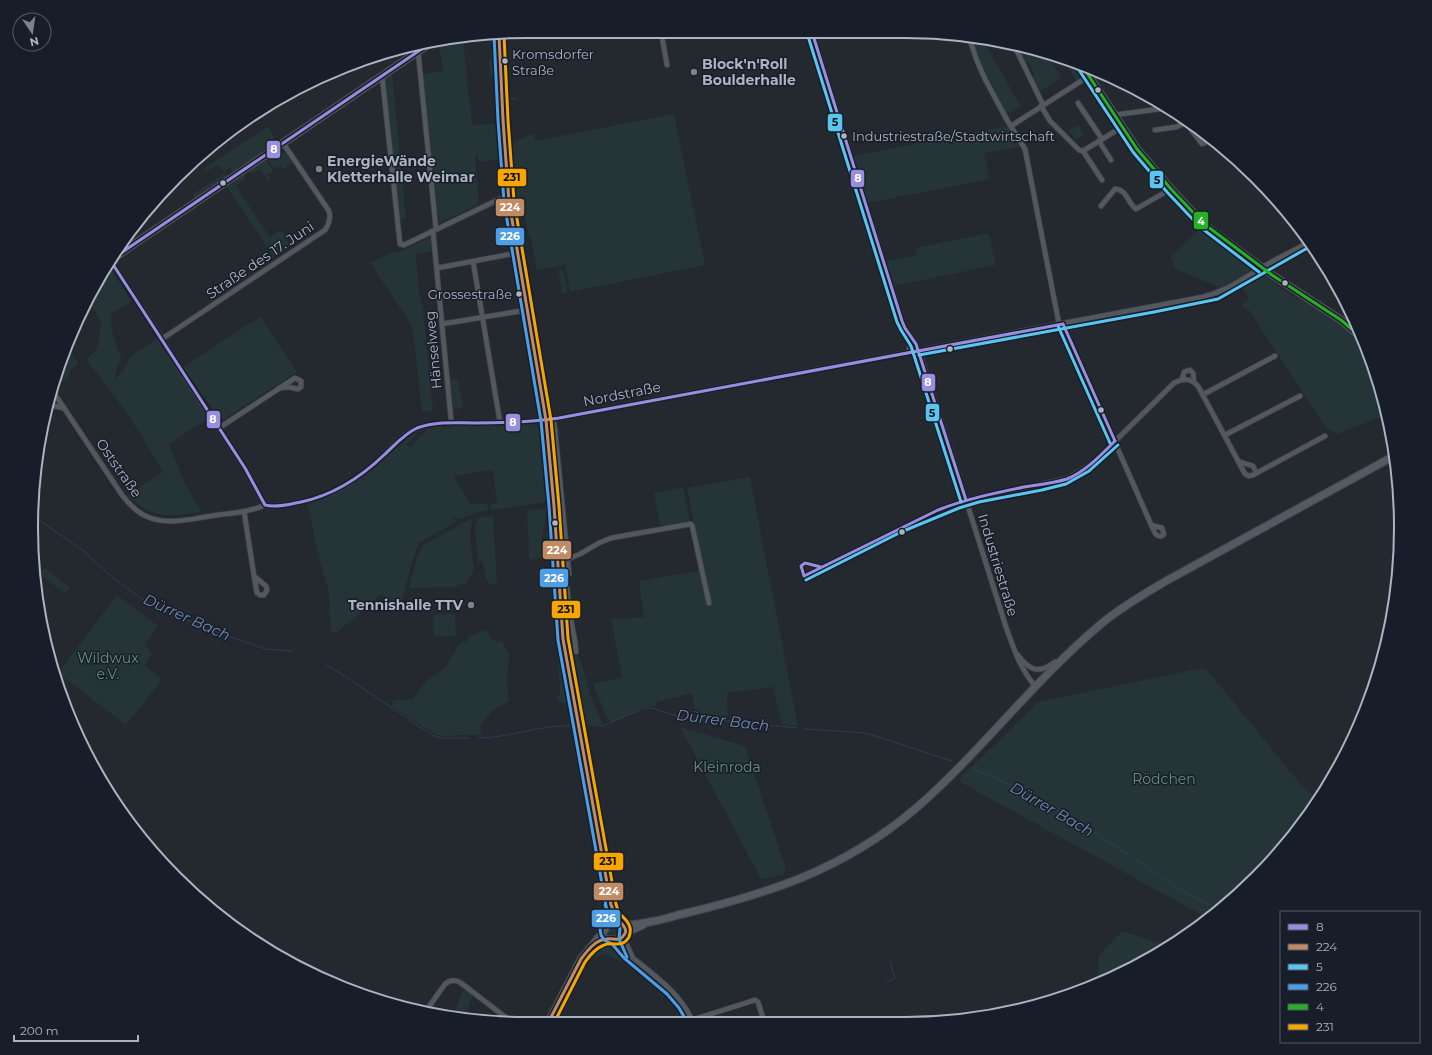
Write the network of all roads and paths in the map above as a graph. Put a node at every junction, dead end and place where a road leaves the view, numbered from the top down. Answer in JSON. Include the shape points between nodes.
{"nodes":[{"id":1,"x":662,"y":38,"type":"edge"},
{"id":2,"x":814,"y":38,"type":"edge"},
{"id":3,"x":499,"y":39,"type":"edge"},
{"id":4,"x":971,"y":42,"type":"edge"},
{"id":5,"x":418,"y":51,"type":"joint"},
{"id":6,"x":1017,"y":51,"type":"edge"},
{"id":7,"x":667,"y":65,"type":"dead end"},
{"id":8,"x":1087,"y":73,"type":"edge"},
{"id":9,"x":382,"y":75,"type":"junction"},
{"id":10,"x":1089,"y":76,"type":"junction"},
{"id":11,"x":1078,"y":103,"type":"dead end"},
{"id":12,"x":1042,"y":106,"type":"junction"},
{"id":13,"x":1158,"y":109,"type":"edge"},
{"id":14,"x":1114,"y":115,"type":"junction"},
{"id":15,"x":1182,"y":124,"type":"edge"},
{"id":16,"x":1011,"y":126,"type":"junction"},
{"id":17,"x":1122,"y":127,"type":"junction"},
{"id":18,"x":1155,"y":130,"type":"dead end"},
{"id":19,"x":1195,"y":134,"type":"edge"},
{"id":20,"x":1100,"y":140,"type":"junction"},
{"id":21,"x":1206,"y":142,"type":"edge"},
{"id":22,"x":283,"y":143,"type":"junction"},
{"id":23,"x":1084,"y":151,"type":"junction"},
{"id":24,"x":1111,"y":160,"type":"dead end"},
{"id":25,"x":1102,"y":180,"type":"dead end"},
{"id":26,"x":1171,"y":189,"type":"junction"},
{"id":27,"x":508,"y":195,"type":"junction"},
{"id":28,"x":1101,"y":206,"type":"dead end"},
{"id":29,"x":434,"y":230,"type":"junction"},
{"id":30,"x":1304,"y":245,"type":"edge"},
{"id":31,"x":123,"y":251,"type":"edge"},
{"id":32,"x":518,"y":253,"type":"junction"},
{"id":33,"x":473,"y":261,"type":"junction"},
{"id":34,"x":114,"y":266,"type":"edge"},
{"id":35,"x":437,"y":268,"type":"junction"},
{"id":36,"x":1262,"y":268,"type":"junction"},
{"id":37,"x":527,"y":310,"type":"junction"},
{"id":38,"x":483,"y":318,"type":"junction"},
{"id":39,"x":442,"y":324,"type":"junction"},
{"id":40,"x":1061,"y":324,"type":"junction"},
{"id":41,"x":1353,"y":330,"type":"edge"},
{"id":42,"x":908,"y":333,"type":"junction"},
{"id":43,"x":162,"y":339,"type":"junction"},
{"id":44,"x":918,"y":350,"type":"junction"},
{"id":45,"x":908,"y":352,"type":"junction"},
{"id":46,"x":1275,"y":356,"type":"dead end"},
{"id":47,"x":1182,"y":380,"type":"junction"},
{"id":48,"x":1194,"y":382,"type":"junction"},
{"id":49,"x":279,"y":388,"type":"dead end"},
{"id":50,"x":1204,"y":394,"type":"junction"},
{"id":51,"x":1300,"y":396,"type":"dead end"},
{"id":52,"x":56,"y":397,"type":"edge"},
{"id":53,"x":54,"y":406,"type":"edge"},
{"id":54,"x":64,"y":408,"type":"junction"},
{"id":55,"x":451,"y":419,"type":"dead end"},
{"id":56,"x":549,"y":419,"type":"junction"},
{"id":57,"x":500,"y":422,"type":"junction"},
{"id":58,"x":219,"y":428,"type":"junction"},
{"id":59,"x":1225,"y":435,"type":"junction"},
{"id":60,"x":1325,"y":436,"type":"dead end"},
{"id":61,"x":1115,"y":441,"type":"junction"},
{"id":62,"x":1389,"y":459,"type":"edge"},
{"id":63,"x":1240,"y":462,"type":"junction"},
{"id":64,"x":1256,"y":472,"type":"junction"},
{"id":65,"x":966,"y":500,"type":"junction"},
{"id":66,"x":265,"y":505,"type":"junction"},
{"id":67,"x":244,"y":511,"type":"junction"},
{"id":68,"x":1151,"y":526,"type":"dead end"},
{"id":69,"x":568,"y":559,"type":"junction"},
{"id":70,"x":821,"y":567,"type":"junction"},
{"id":71,"x":558,"y":575,"type":"junction"},
{"id":72,"x":566,"y":575,"type":"junction"},
{"id":73,"x":254,"y":576,"type":"dead end"},
{"id":74,"x":709,"y":603,"type":"dead end"},
{"id":75,"x":1014,"y":650,"type":"junction"},
{"id":76,"x":1072,"y":650,"type":"junction"},
{"id":77,"x":576,"y":652,"type":"dead end"},
{"id":78,"x":1036,"y":687,"type":"junction"},
{"id":79,"x":611,"y":905,"type":"junction"},
{"id":80,"x":610,"y":921,"type":"junction"},
{"id":81,"x":621,"y":922,"type":"junction"},
{"id":82,"x":649,"y":922,"type":"junction"},
{"id":83,"x":605,"y":929,"type":"junction"},
{"id":84,"x":624,"y":934,"type":"junction"},
{"id":85,"x":612,"y":939,"type":"junction"},
{"id":86,"x":590,"y":947,"type":"junction"},
{"id":87,"x":633,"y":958,"type":"junction"},
{"id":88,"x":429,"y":1007,"type":"edge"},
{"id":89,"x":504,"y":1016,"type":"edge"},
{"id":90,"x":551,"y":1017,"type":"edge"},
{"id":91,"x":690,"y":1017,"type":"edge"},
{"id":92,"x":704,"y":1017,"type":"edge"},
{"id":93,"x":763,"y":1017,"type":"edge"}],
"edges":[{"from":1,"to":7,"type":"street"},
{"from":2,"to":42,"type":"street","name":"Industriestraße","via":[[902,321]]},
{"from":3,"to":27,"type":"main road"},
{"from":4,"to":16,"type":"street","via":[[985,78]]},
{"from":5,"to":9,"type":"street"},
{"from":5,"to":29,"type":"street","name":"Hänselweg"},
{"from":6,"to":12,"type":"street"},
{"from":8,"to":10,"type":"street"},
{"from":9,"to":22,"type":"street"},
{"from":9,"to":29,"type":"street","via":[[400,244],[404,245]]},
{"from":10,"to":12,"type":"street"},
{"from":10,"to":14,"type":"street"},
{"from":11,"to":20,"type":"street"},
{"from":12,"to":16,"type":"street"},
{"from":12,"to":23,"type":"street","via":[[1050,121],[1079,150]]},
{"from":13,"to":14,"type":"street"},
{"from":14,"to":17,"type":"street"},
{"from":15,"to":18,"type":"street"},
{"from":16,"to":40,"type":"street","via":[[1025,150]]},
{"from":17,"to":20,"type":"street"},
{"from":17,"to":26,"type":"street","via":[[1136,149]]},
{"from":19,"to":21,"type":"street","via":[[1202,144]]},
{"from":20,"to":23,"type":"street"},
{"from":20,"to":24,"type":"street"},
{"from":22,"to":31,"type":"street"},
{"from":22,"to":43,"type":"street","name":"Straße des 17. Juni","via":[[329,211],[325,230]]},
{"from":23,"to":25,"type":"street"},
{"from":26,"to":28,"type":"street","via":[[1136,209],[1123,192],[1115,189]]},
{"from":26,"to":36,"type":"street","via":[[1215,233]]},
{"from":27,"to":29,"type":"street"},
{"from":27,"to":32,"type":"main road"},
{"from":29,"to":35,"type":"street","name":"Hänselweg"},
{"from":30,"to":36,"type":"street","name":"Nordstraße"},
{"from":32,"to":33,"type":"street"},
{"from":32,"to":37,"type":"main road"},
{"from":33,"to":35,"type":"street"},
{"from":33,"to":38,"type":"street"},
{"from":34,"to":43,"type":"street"},
{"from":35,"to":39,"type":"street","name":"Hänselweg"},
{"from":36,"to":40,"type":"street","name":"Nordstraße","via":[[1217,294]]},
{"from":36,"to":41,"type":"street"},
{"from":37,"to":38,"type":"street"},
{"from":37,"to":56,"type":"main road"},
{"from":38,"to":39,"type":"street"},
{"from":38,"to":57,"type":"street"},
{"from":39,"to":55,"type":"street","name":"Hänselweg"},
{"from":40,"to":44,"type":"street","name":"Nordstraße"},
{"from":40,"to":61,"type":"street"},
{"from":42,"to":44,"type":"street","name":"Industriestraße"},
{"from":42,"to":45,"type":"street","name":"Industriestraße","via":[[911,341]]},
{"from":43,"to":58,"type":"street"},
{"from":44,"to":45,"type":"street","name":"Nordstraße"},
{"from":44,"to":65,"type":"street","name":"Industriestraße"},
{"from":45,"to":56,"type":"street","name":"Nordstraße"},
{"from":46,"to":50,"type":"street"},
{"from":47,"to":48,"type":"street","via":[[1189,379]]},
{"from":47,"to":48,"type":"street","via":[[1184,372],[1190,370]]},
{"from":47,"to":61,"type":"street","via":[[1174,383]]},
{"from":48,"to":50,"type":"street"},
{"from":49,"to":58,"type":"street"},
{"from":50,"to":59,"type":"street"},
{"from":51,"to":59,"type":"street"},
{"from":52,"to":54,"type":"street","name":"Oststraße"},
{"from":53,"to":54,"type":"street"},
{"from":54,"to":67,"type":"street","name":"Oststraße","via":[[122,496],[142,514],[158,520],[174,521]]},
{"from":56,"to":57,"type":"street","name":"Nordstraße"},
{"from":56,"to":69,"type":"street","via":[[555,430]]},
{"from":56,"to":71,"type":"main road"},
{"from":57,"to":66,"type":"street","name":"Oststraße","via":[[436,424],[421,427],[411,431],[348,485],[318,498]]},
{"from":58,"to":66,"type":"street","via":[[246,468]]},
{"from":59,"to":63,"type":"street"},
{"from":60,"to":64,"type":"street"},
{"from":61,"to":65,"type":"street","via":[[1082,470],[1066,479]]},
{"from":61,"to":68,"type":"street"},
{"from":62,"to":76,"type":"main road","via":[[1149,591],[1107,619]]},
{"from":63,"to":64,"type":"street","via":[[1253,466]]},
{"from":63,"to":64,"type":"street","via":[[1249,476]]},
{"from":65,"to":70,"type":"street","via":[[932,513]]},
{"from":65,"to":75,"type":"street","name":"Industriestraße"},
{"from":66,"to":67,"type":"street","name":"Oststraße"},
{"from":67,"to":73,"type":"street"},
{"from":69,"to":72,"type":"street","via":[[569,574]]},
{"from":69,"to":74,"type":"street","via":[[611,538],[690,524]]},
{"from":70,"to":70,"type":"street","via":[[807,563],[803,564],[801,569],[804,576]]},
{"from":71,"to":72,"type":"street"},
{"from":71,"to":79,"type":"main road","via":[[566,660]]},
{"from":72,"to":77,"type":"street"},
{"from":75,"to":76,"type":"street","via":[[1027,666],[1037,670],[1046,668]]},
{"from":75,"to":78,"type":"street","name":"Industriestraße","via":[[1022,670]]},
{"from":76,"to":78,"type":"main road"},
{"from":78,"to":82,"type":"main road","via":[[920,804],[847,856],[806,877],[768,891]]},
{"from":79,"to":80,"type":"main road"},
{"from":79,"to":81,"type":"main road"},
{"from":80,"to":81,"type":"main road"},
{"from":80,"to":83,"type":"main road"},
{"from":81,"to":82,"type":"main road"},
{"from":81,"to":84,"type":"main road","via":[[625,928]]},
{"from":82,"to":84,"type":"main road"},
{"from":83,"to":85,"type":"main road"},
{"from":83,"to":86,"type":"main road"},
{"from":84,"to":85,"type":"main road","via":[[620,939]]},
{"from":84,"to":87,"type":"street","via":[[624,941]]},
{"from":85,"to":86,"type":"main road","via":[[604,939]]},
{"from":85,"to":87,"type":"street"},
{"from":86,"to":90,"type":"main road","via":[[581,959]]},
{"from":87,"to":91,"type":"street","via":[[675,995]]},
{"from":88,"to":89,"type":"street","via":[[448,981],[454,980]]},
{"from":92,"to":93,"type":"street","via":[[755,1000]]}]}
